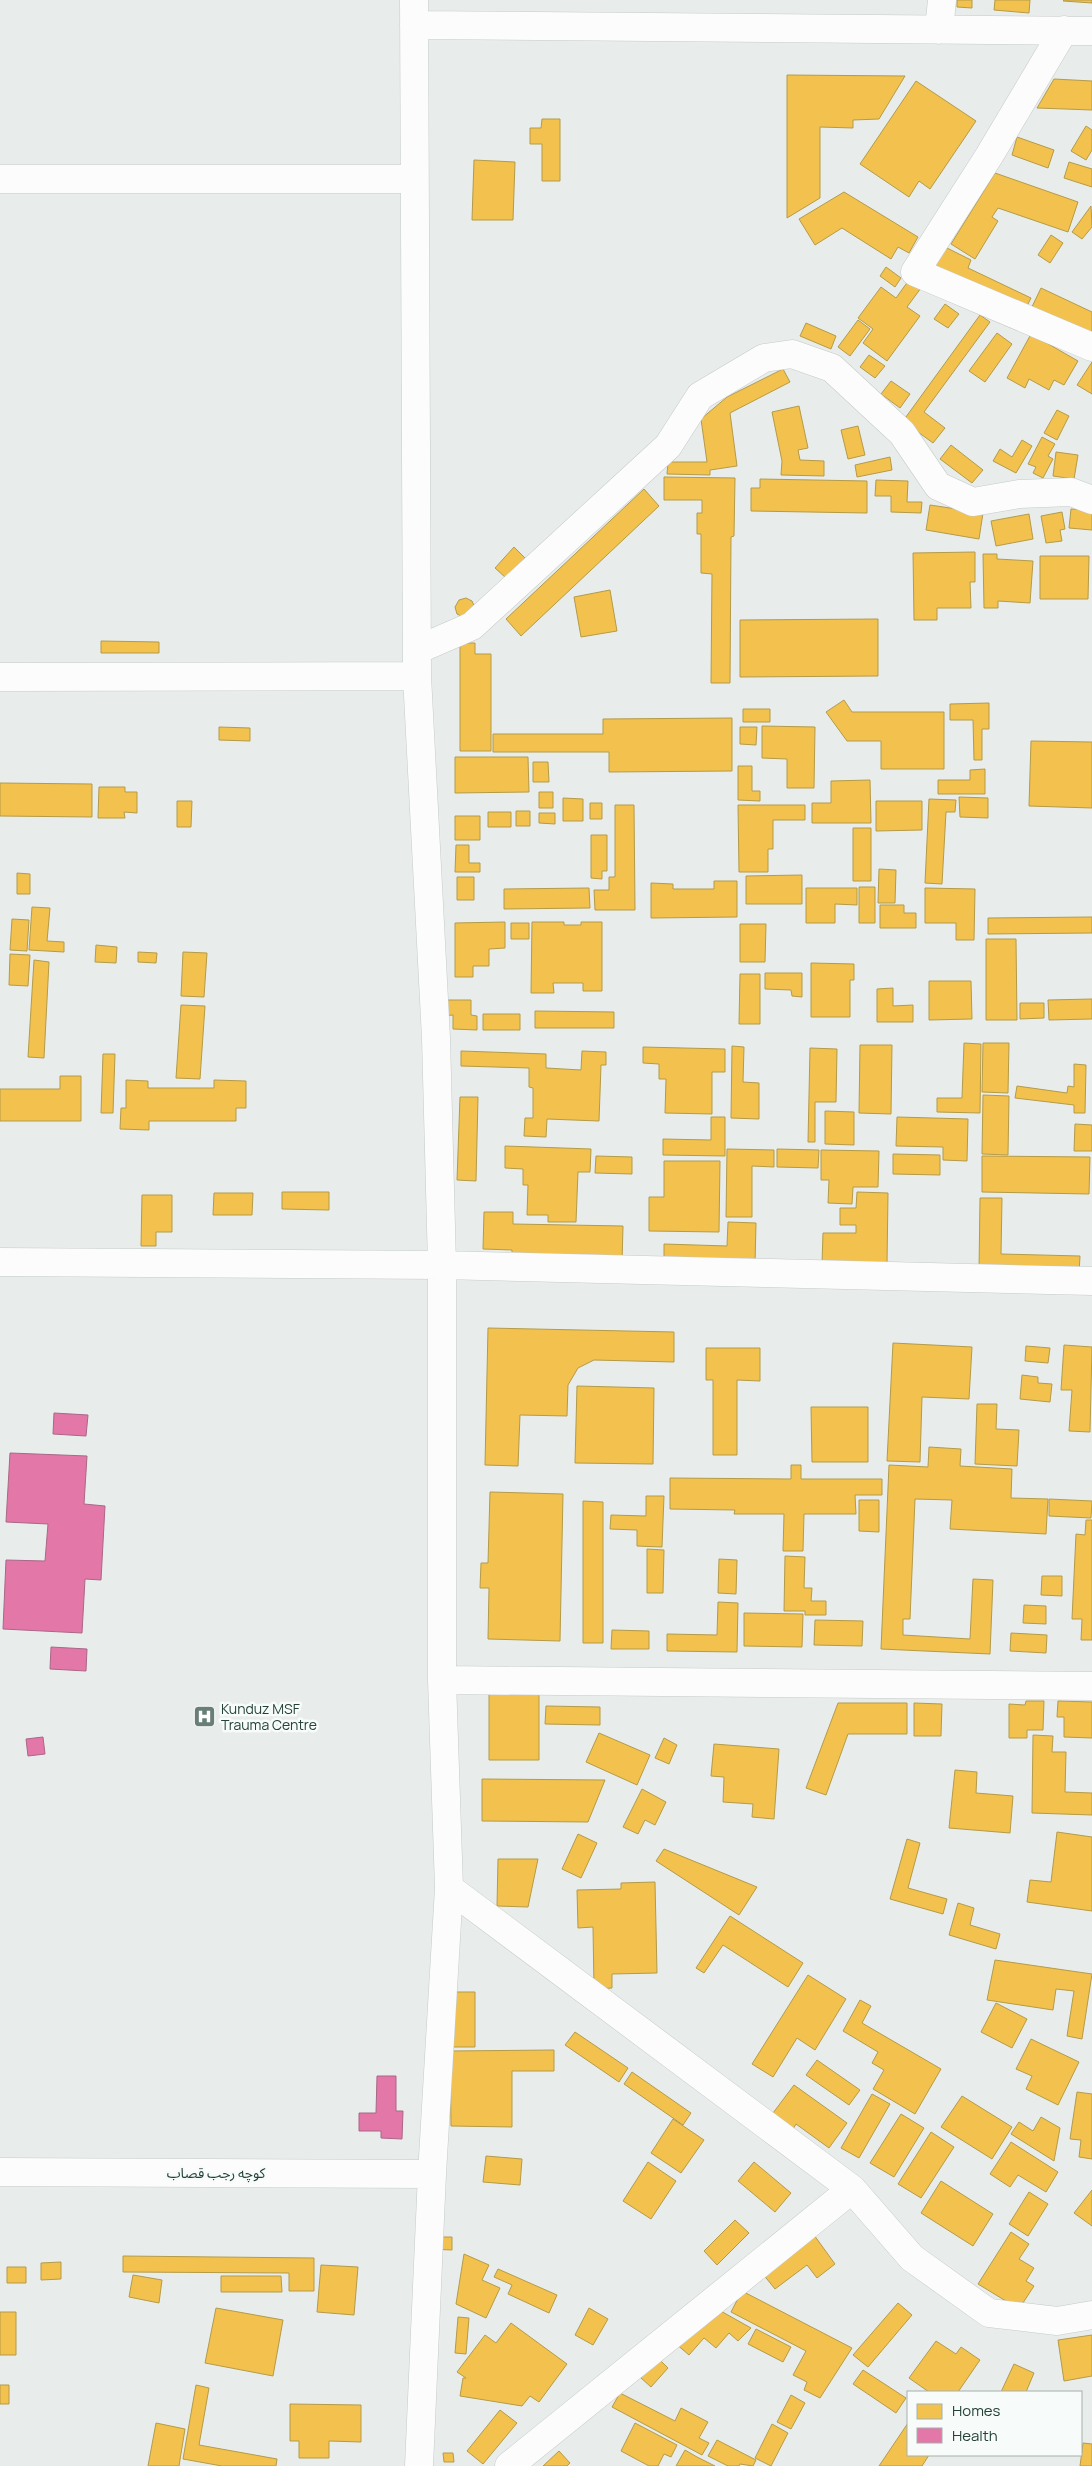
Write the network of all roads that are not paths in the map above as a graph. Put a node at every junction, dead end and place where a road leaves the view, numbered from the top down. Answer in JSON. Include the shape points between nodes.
{"nodes":[{"id":1,"x":942,"y":0,"type":"edge"},
{"id":2,"x":414,"y":13,"type":"edge"},
{"id":3,"x":939,"y":30,"type":"junction"},
{"id":4,"x":1064,"y":30,"type":"junction"},
{"id":5,"x":1092,"y":31,"type":"edge"},
{"id":6,"x":0,"y":179,"type":"edge"},
{"id":7,"x":413,"y":179,"type":"junction"},
{"id":8,"x":1092,"y":347,"type":"edge"},
{"id":9,"x":1092,"y":500,"type":"edge"},
{"id":10,"x":417,"y":663,"type":"junction"},
{"id":11,"x":0,"y":676,"type":"edge"},
{"id":12,"x":0,"y":1262,"type":"edge"},
{"id":13,"x":442,"y":1265,"type":"junction"},
{"id":14,"x":1092,"y":1281,"type":"edge"},
{"id":15,"x":442,"y":1680,"type":"junction"},
{"id":16,"x":1092,"y":1686,"type":"edge"},
{"id":17,"x":449,"y":1888,"type":"junction"},
{"id":18,"x":0,"y":2172,"type":"edge"},
{"id":19,"x":432,"y":2174,"type":"junction"},
{"id":20,"x":852,"y":2189,"type":"junction"},
{"id":21,"x":1092,"y":2315,"type":"edge"},
{"id":22,"x":419,"y":2466,"type":"edge"},
{"id":23,"x":509,"y":2466,"type":"edge"}],
"edges":[{"from":1,"to":3,"type":"street"},
{"from":2,"to":3,"type":"street"},
{"from":2,"to":7,"type":"street"},
{"from":3,"to":4,"type":"street"},
{"from":4,"to":5,"type":"street"},
{"from":4,"to":8,"type":"street","via":[[989,156],[914,272]]},
{"from":6,"to":7,"type":"street"},
{"from":7,"to":10,"type":"street"},
{"from":9,"to":10,"type":"street","via":[[1071,492],[1019,494],[973,502],[938,486],[902,433],[832,368],[792,354],[764,358],[700,396],[668,446],[472,626]]},
{"from":10,"to":11,"type":"street"},
{"from":10,"to":13,"type":"street","via":[[436,1038]]},
{"from":12,"to":13,"type":"street"},
{"from":13,"to":14,"type":"street"},
{"from":13,"to":15,"type":"street"},
{"from":15,"to":16,"type":"street"},
{"from":15,"to":17,"type":"street"},
{"from":17,"to":19,"type":"street"},
{"from":17,"to":20,"type":"street"},
{"from":18,"to":19,"type":"street","name":"کوچه رجب قصاب"},
{"from":19,"to":22,"type":"street"},
{"from":20,"to":21,"type":"street","via":[[912,2258],[988,2313],[1057,2321]]},
{"from":20,"to":23,"type":"street"}]}
